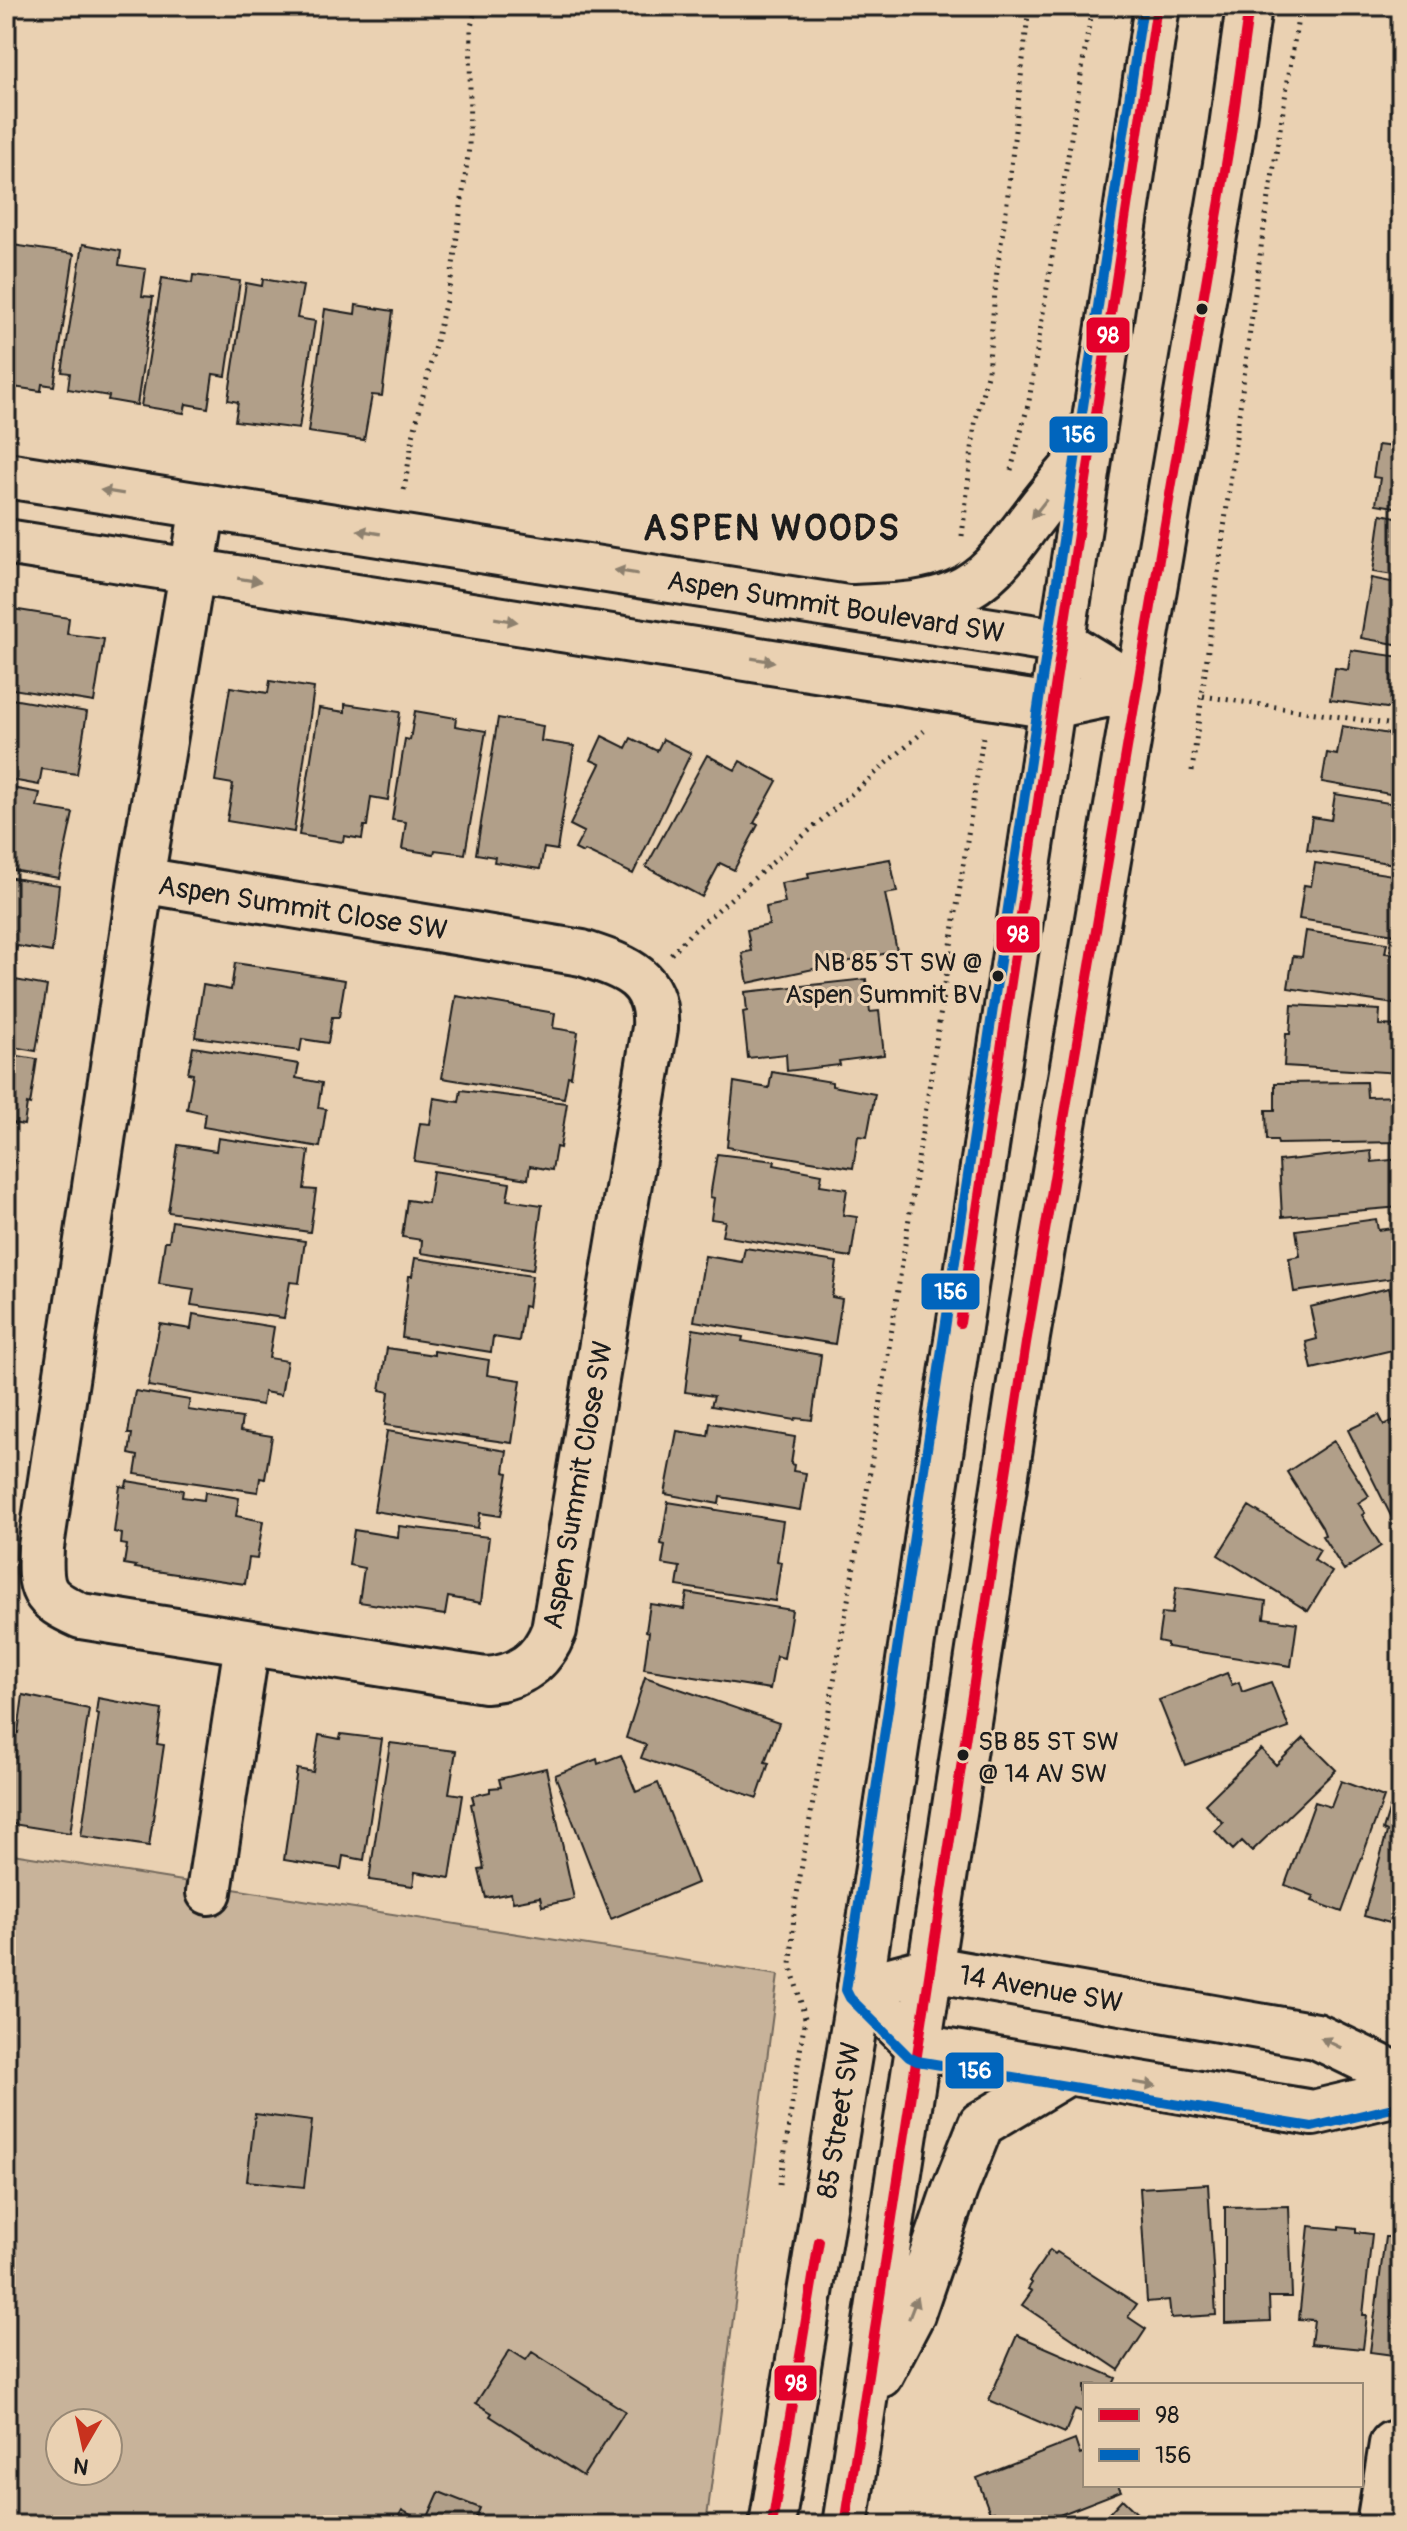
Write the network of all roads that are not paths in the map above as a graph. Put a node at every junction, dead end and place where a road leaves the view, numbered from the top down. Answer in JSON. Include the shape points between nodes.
{"nodes":[{"id":1,"x":1157,"y":6,"type":"edge"},
{"id":2,"x":1249,"y":6,"type":"edge"},
{"id":3,"x":1090,"y":450,"type":"junction"},
{"id":4,"x":6,"y":475,"type":"edge"},
{"id":5,"x":203,"y":506,"type":"junction"},
{"id":6,"x":6,"y":542,"type":"edge"},
{"id":7,"x":192,"y":571,"type":"junction"},
{"id":8,"x":852,"y":608,"type":"junction"},
{"id":9,"x":1062,"y":642,"type":"junction"},
{"id":10,"x":1138,"y":688,"type":"junction"},
{"id":11,"x":1052,"y":706,"type":"junction"},
{"id":12,"x":141,"y":880,"type":"junction"},
{"id":13,"x":247,"y":1644,"type":"junction"},
{"id":14,"x":209,"y":1892,"type":"dead end"},
{"id":15,"x":932,"y":1969,"type":"junction"},
{"id":16,"x":860,"y":1988,"type":"junction"},
{"id":17,"x":919,"y":2047,"type":"junction"},
{"id":18,"x":1068,"y":2072,"type":"junction"},
{"id":19,"x":1401,"y":2077,"type":"edge"},
{"id":20,"x":1401,"y":2092,"type":"edge"},
{"id":21,"x":866,"y":2402,"type":"junction"},
{"id":22,"x":1385,"y":2444,"type":"edge"},
{"id":23,"x":772,"y":2525,"type":"edge"},
{"id":24,"x":845,"y":2525,"type":"edge"},
{"id":25,"x":1379,"y":2525,"type":"edge"}],
"edges":[{"from":1,"to":3,"type":"street","name":"85 Street SW"},
{"from":2,"to":10,"type":"street"},
{"from":3,"to":8,"type":"street","one_way":true,"via":[[980,580],[921,603]]},
{"from":3,"to":9,"type":"street","name":"85 Street SW"},
{"from":5,"to":4,"type":"street","name":"Aspen Summit Boulevard SW","one_way":true},
{"from":5,"to":7,"type":"street","name":"Aspen Summit Close SW"},
{"from":8,"to":5,"type":"street","name":"Aspen Summit Boulevard SW","one_way":true},
{"from":6,"to":7,"type":"street"},
{"from":7,"to":11,"type":"street","one_way":true},
{"from":7,"to":12,"type":"street","name":"Aspen Summit Close SW"},
{"from":8,"to":9,"type":"street","name":"Aspen Summit Boulevard SW"},
{"from":9,"to":10,"type":"street","name":"Aspen Summit Boulevard SW"},
{"from":9,"to":11,"type":"street","name":"85 Street SW"},
{"from":10,"to":11,"type":"street"},
{"from":10,"to":15,"type":"street","via":[[1026,1343]]},
{"from":11,"to":16,"type":"street","name":"85 Street SW"},
{"from":12,"to":13,"type":"street","name":"Aspen Summit Close SW","via":[[40,1575],[44,1591],[57,1605],[81,1616]]},
{"from":12,"to":13,"type":"street","name":"Aspen Summit Close SW","via":[[582,953],[622,966],[644,984],[656,1007],[549,1644],[517,1674],[485,1680]]},
{"from":13,"to":14,"type":"street"},
{"from":15,"to":16,"type":"street","name":"14 Avenue SW"},
{"from":15,"to":17,"type":"street"},
{"from":19,"to":15,"type":"street","name":"14 Avenue SW","one_way":true,"via":[[1316,2036]]},
{"from":16,"to":17,"type":"street"},
{"from":16,"to":23,"type":"street","name":"85 Street SW"},
{"from":17,"to":18,"type":"street"},
{"from":17,"to":21,"type":"street"},
{"from":18,"to":20,"type":"street","one_way":true,"via":[[1313,2113]]},
{"from":21,"to":18,"type":"street","one_way":true,"via":[[912,2314],[981,2124]]},
{"from":21,"to":24,"type":"street"},
{"from":22,"to":25,"type":"street"}]}
